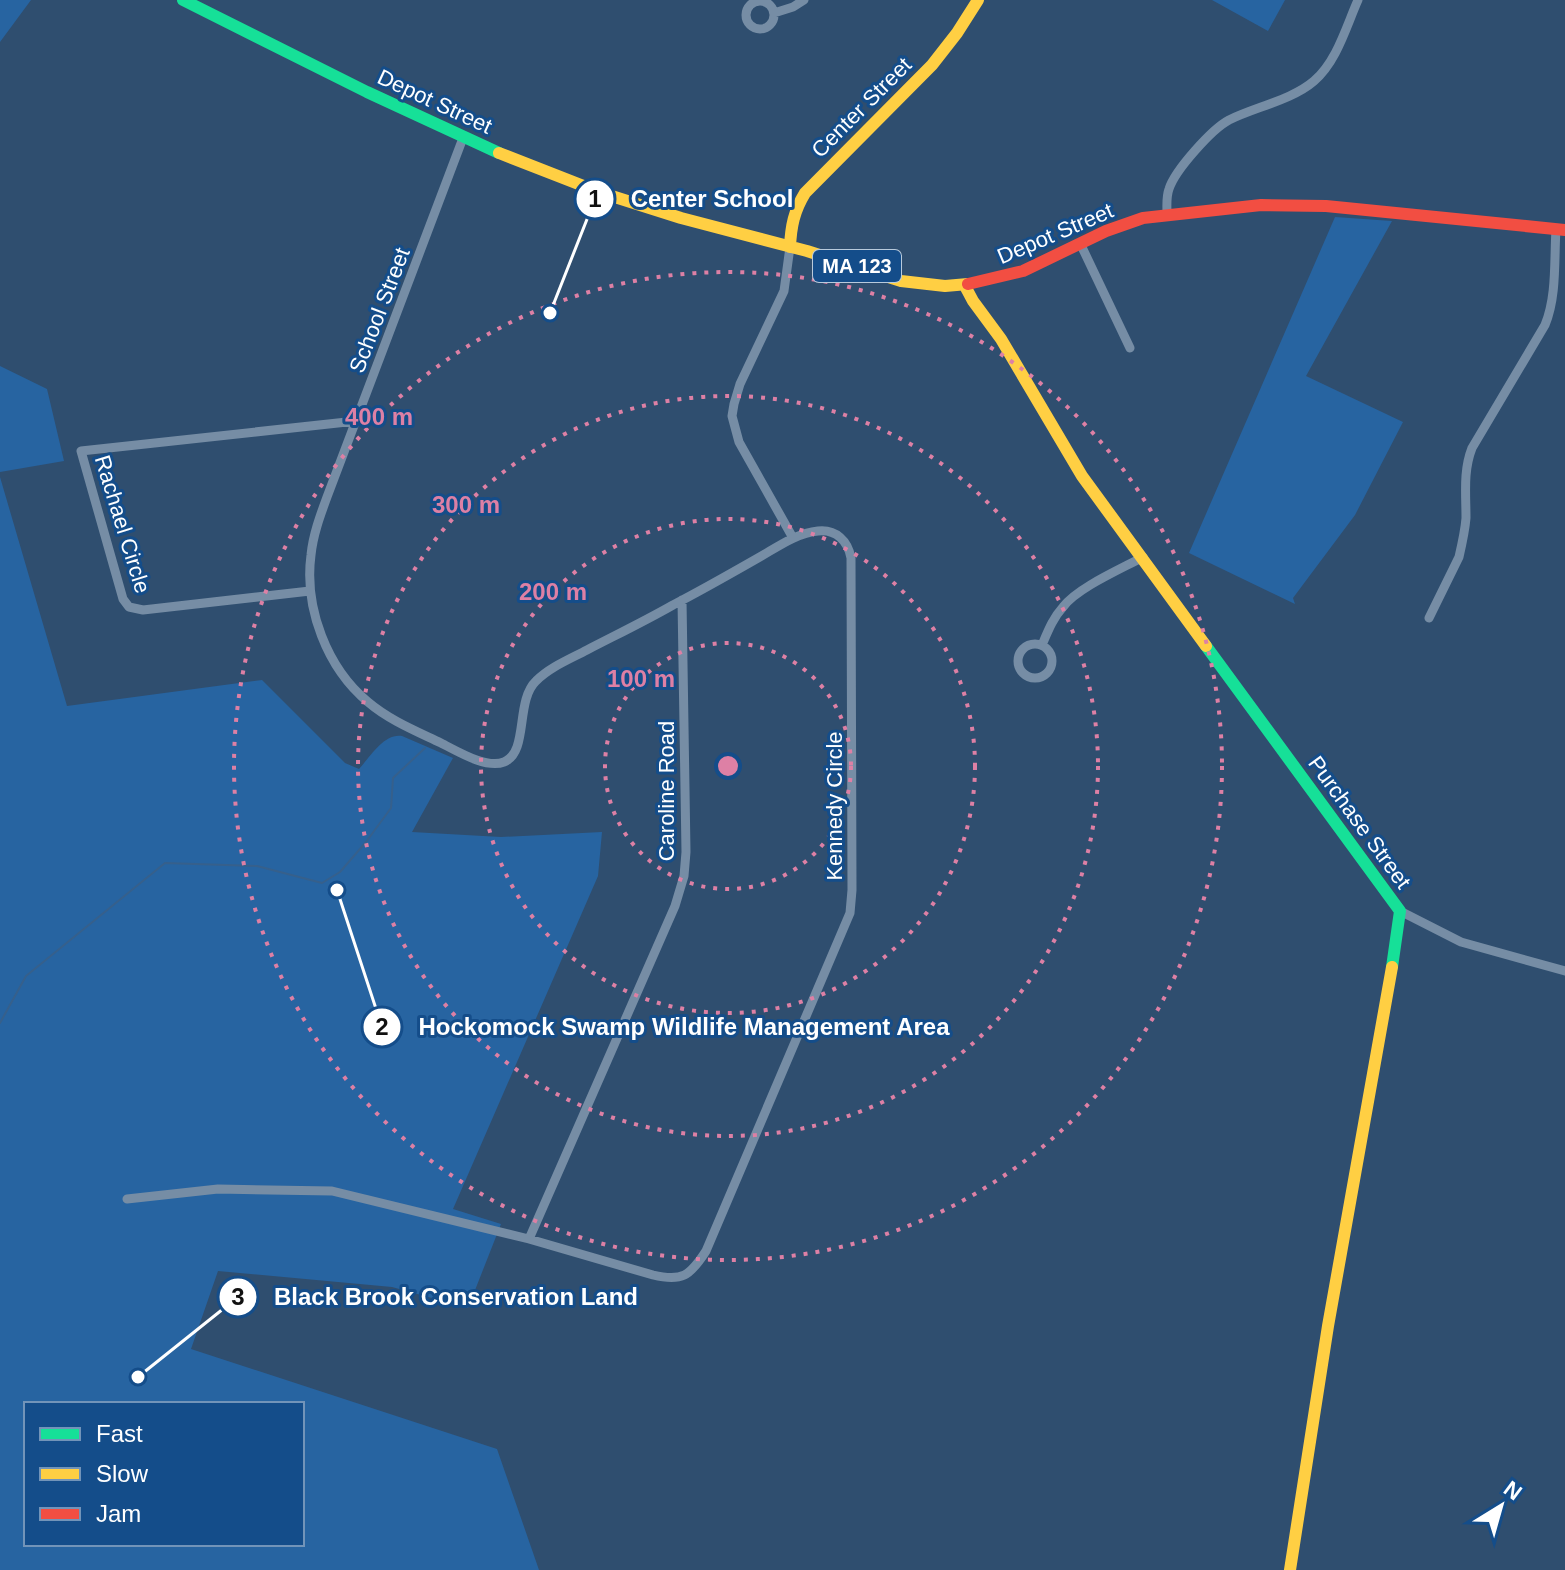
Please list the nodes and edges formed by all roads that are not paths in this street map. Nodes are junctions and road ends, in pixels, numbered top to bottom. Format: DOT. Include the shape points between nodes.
graph roads {
  1 [pos="183,0"];
  2 [pos="804,0"];
  3 [pos="978,0"];
  4 [pos="1358,0"];
  5 [pos="774,13"];
  6 [pos="463,138"];
  7 [pos="1167,214"];
  8 [pos="1560,230"];
  9 [pos="1080,243"];
  10 [pos="790,247"];
  11 [pos="965,286"];
  12 [pos="1130,348"];
  13 [pos="356,421"];
  14 [pos="793,538"];
  15 [pos="1143,557"];
  16 [pos="310,591"];
  17 [pos="682,600"];
  18 [pos="1429,618"];
  19 [pos="1042,645"];
  20 [pos="508,759"];
  21 [pos="1400,911"];
  22 [pos="1565,971"];
  23 [pos="127,1199"];
  24 [pos="529,1239"];
  25 [pos="1290,1570"];
  1 -- 6 [label="main road, Depot Street / MA 123"];
  2 -- 5 [label="street"];
  3 -- 10 [label="main road, Center Street" via="932,65 805,193 793,213"];
  4 -- 7 [label="street" via="1321,74 1311,84 1220,126 1177,171"];
  6 -- 10 [label="main road, Depot Street / MA 123" via="611,196"];
  6 -- 13 [label="street, School Street"];
  7 -- 8 [label="main road, Depot Street / MA 123" via="1302,205"];
  7 -- 9 [label="main road, Depot Street / MA 123" via="1120,225"];
  8 -- 18 [label="street" via="1549,315 1472,448 1462,546"];
  9 -- 11 [label="main road, Depot Street / MA 123" via="1023,271"];
  9 -- 12 [label="street"];
  10 -- 11 [label="main road, Depot Street / MA 123" via="901,281"];
  10 -- 14 [label="street" via="784,291 740,384 732,416 739,442"];
  11 -- 15 [label="main road, Purchase Street" via="1082,476"];
  13 -- 16 [label="street, School Street" via="314,536"];
  13 -- 16 [label="street, Rachael Circle" via="81,451 129,607 143,610"];
  14 -- 17 [label="street, Kennedy Circle"];
  14 -- 24 [label="street, Kennedy Circle" via="831,532 846,543 851,558 852,890 847,922 706,1251 691,1271 669,1279"];
  15 -- 19 [label="street" via="1071,598"];
  15 -- 21 [label="main road, Purchase Street"];
  16 -- 20 [label="street, School Street" via="331,655 367,701 407,727 477,760"];
  17 -- 20 [label="street, Kennedy Circle" via="538,679 527,692 521,735"];
  17 -- 24 [label="street, Caroline Road" via="682,884"];
  21 -- 22 [label="street" via="1461,942"];
  21 -- 25 [label="main road, Purchase Street"];
  23 -- 24 [label="street, Kennedy Circle" via="218,1189 332,1191"];
}
